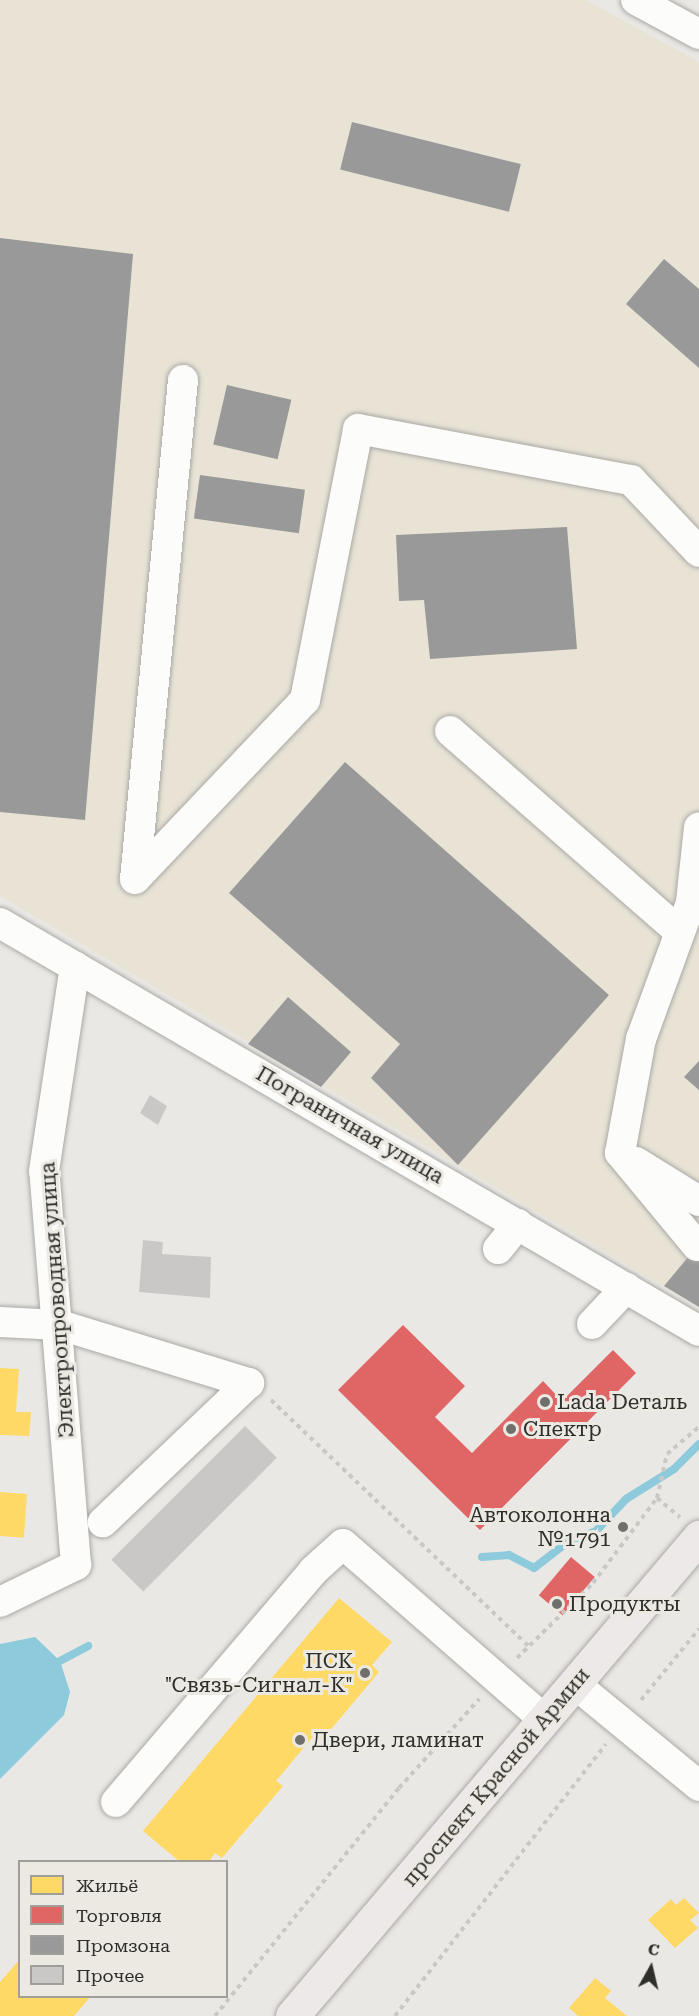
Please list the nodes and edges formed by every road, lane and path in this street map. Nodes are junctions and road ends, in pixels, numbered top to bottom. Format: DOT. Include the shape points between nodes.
graph roads {
  1 [pos="636,0"];
  2 [pos="699,34"];
  3 [pos="183,380"];
  4 [pos="699,552"];
  5 [pos="450,731"];
  6 [pos="699,827"];
  7 [pos="0,923"];
  8 [pos="680,932"];
  9 [pos="75,966"];
  10 [pos="620,1153"];
  11 [pos="699,1201"];
  12 [pos="518,1224"];
  13 [pos="698,1246"];
  14 [pos="498,1249"];
  15 [pos="626,1288"];
  16 [pos="0,1322"];
  17 [pos="592,1324"];
  18 [pos="60,1325"];
  19 [pos="699,1331"];
  20 [pos="249,1383"];
  21 [pos="699,1427"];
  22 [pos="103,1522"];
  23 [pos="699,1537"];
  24 [pos="0,1602"];
  25 [pos="699,1629"];
  26 [pos="528,1646"];
  27 [pos="498,1679"];
  28 [pos="575,1684"];
  29 [pos="545,1720"];
  30 [pos="623,1722"];
  31 [pos="699,1786"];
  32 [pos="116,1802"];
  33 [pos="214,2016"];
  34 [pos="292,2016"];
  35 [pos="395,2016"];
  1 -- 2 [label="street"];
  3 -- 4 [label="street" via="135,879 305,700 358,429 631,480"];
  5 -- 8 [label="street"];
  6 -- 8 [label="street" via="691,902"];
  7 -- 9 [label="street, Пограничная улица"];
  8 -- 10 [label="street" via="641,1039"];
  9 -- 12 [label="street, Пограничная улица"];
  9 -- 18 [label="street, Электропроводная улица" via="44,1171"];
  10 -- 11 [label="street"];
  10 -- 13 [label="street"];
  12 -- 14 [label="street"];
  12 -- 15 [label="street, Пограничная улица"];
  15 -- 17 [label="street"];
  15 -- 19 [label="street, Пограничная улица"];
  16 -- 18 [label="street"];
  18 -- 20 [label="street"];
  18 -- 24 [label="street, Электропроводная улица" via="76,1565"];
  20 -- 22 [label="street"];
  20 -- 26 [label="path" via="300,1422"];
  21 -- 26 [label="path" via="667,1454 657,1498 593,1583"];
  23 -- 28 [label="main road, проспект Красной Армии"];
  25 -- 30 [label="path"];
  26 -- 27 [label="path"];
  27 -- 29 [label="street"];
  27 -- 32 [label="street" via="343,1544 313,1571"];
  27 -- 33 [label="path" via="399,1788"];
  28 -- 29 [label="main road, проспект Красной Армии"];
  28 -- 30 [label="street"];
  29 -- 34 [label="main road, проспект Красной Армии"];
  30 -- 31 [label="street"];
  30 -- 35 [label="path"];
}
